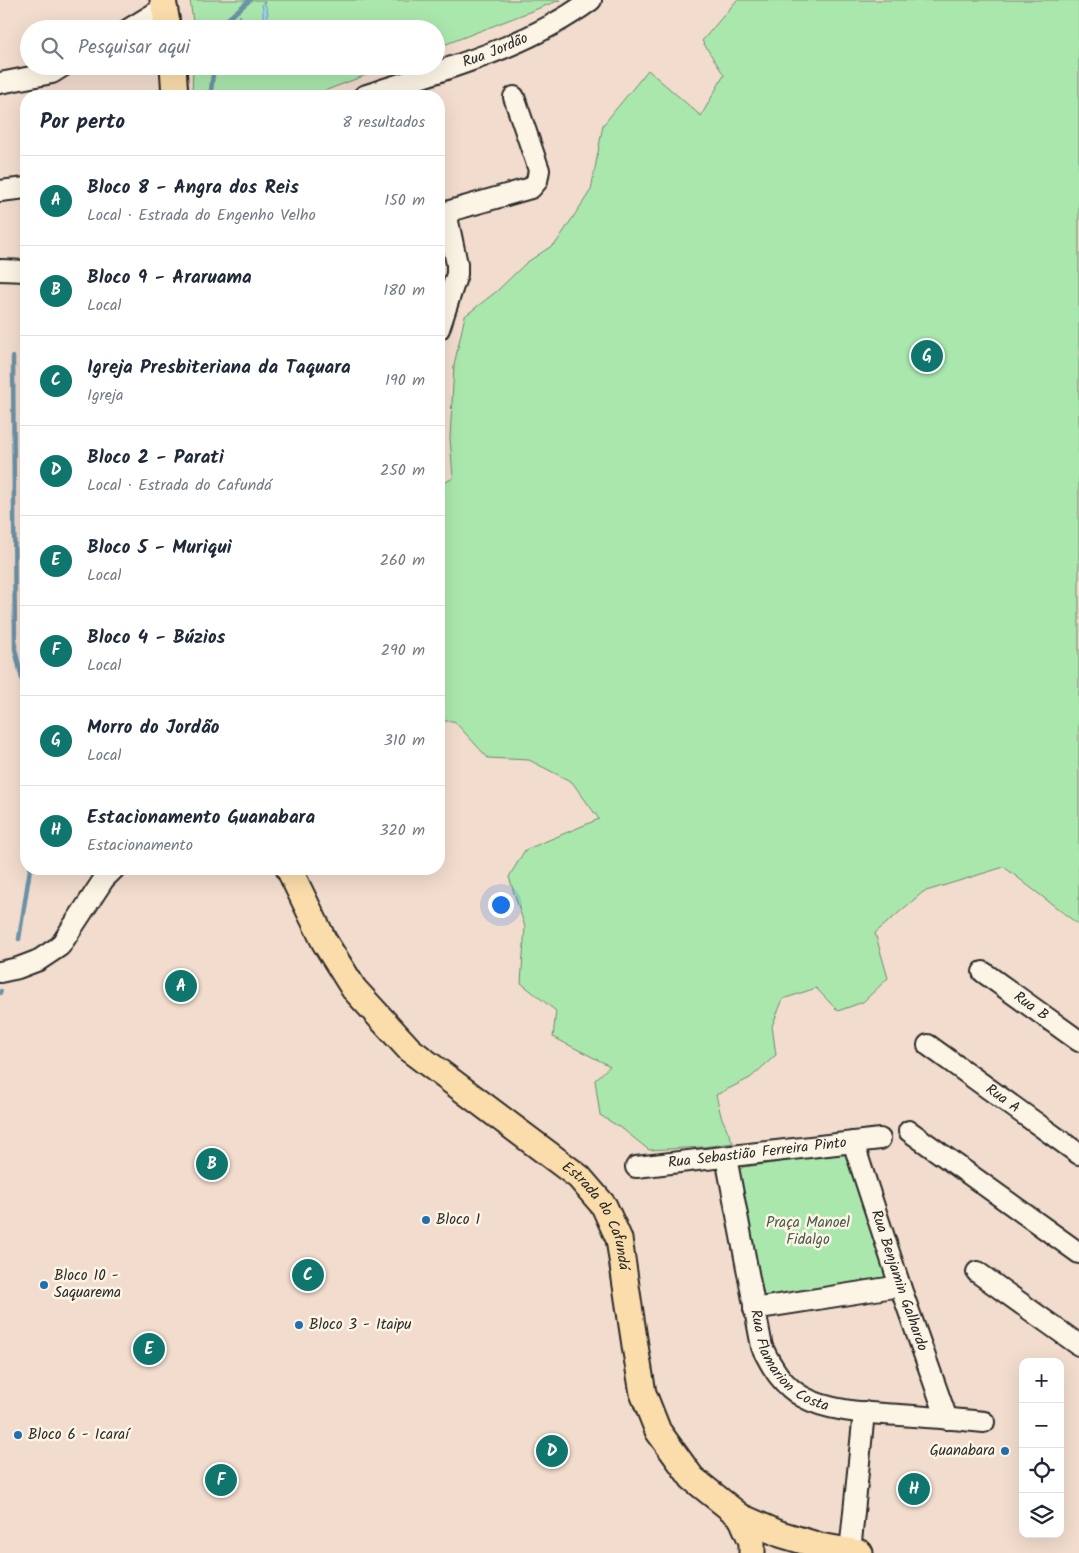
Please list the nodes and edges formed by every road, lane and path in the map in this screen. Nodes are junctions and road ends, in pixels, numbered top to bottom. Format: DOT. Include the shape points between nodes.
graph roads {
  1 [pos="591,0"];
  2 [pos="165,12"];
  3 [pos="148,20"];
  4 [pos="445,69"];
  5 [pos="39,75"];
  6 [pos="174,75"];
  7 [pos="427,75"];
  8 [pos="0,84"];
  9 [pos="175,90"];
  10 [pos="382,90"];
  11 [pos="514,98"];
  12 [pos="20,189"];
  13 [pos="0,193"];
  14 [pos="445,212"];
  15 [pos="445,223"];
  16 [pos="0,270"];
  17 [pos="20,272"];
  18 [pos="445,311"];
  19 [pos="108,875"];
  20 [pos="292,875"];
  21 [pos="0,972"];
  22 [pos="983,972"];
  23 [pos="1079,1041"];
  24 [pos="928,1045"];
  25 [pos="909,1131"];
  26 [pos="880,1139"];
  27 [pos="853,1142"];
  28 [pos="1079,1154"];
  29 [pos="726,1157"];
  30 [pos="636,1167"];
  31 [pos="1079,1253"];
  32 [pos="977,1272"];
  33 [pos="900,1286"];
  34 [pos="754,1309"];
  35 [pos="1079,1345"];
  36 [pos="864,1412"];
  37 [pos="948,1419"];
  38 [pos="984,1422"];
  39 [pos="741,1517"];
  40 [pos="855,1552"];
  41 [pos="752,1553"];
  1 -- 4 [label="street, Rua Jordão" via="570,16 527,39"];
  2 -- 3 [label="street"];
  5 -- 8 [label="street"];
  6 -- 9 [label="main road"];
  7 -- 10 [label="street, Rua Jordão"];
  11 -- 14 [label="street" via="539,170 537,181 531,188"];
  12 -- 13 [label="street"];
  15 -- 18 [label="street" via="457,274"];
  16 -- 17 [label="street"];
  19 -- 21 [label="street" via="60,946 38,960"];
  20 -- 39 [label="main road, Estrada do Cafundá" via="324,941 354,989 410,1050 579,1177 604,1206 619,1239 643,1393 658,1431 692,1478"];
  22 -- 23 [label="street, Rua B"];
  24 -- 28 [label="street, Rua A"];
  25 -- 31 [label="street"];
  26 -- 27 [label="street, Rua Sebastião Ferreira Pinto"];
  27 -- 29 [label="street, Rua Sebastião Ferreira Pinto"];
  27 -- 33 [label="street, Rua Benjamin Galhardo"];
  29 -- 30 [label="street, Rua Sebastião Ferreira Pinto"];
  29 -- 34 [label="street, Rua Flamarion Costa"];
  32 -- 35 [label="street"];
  33 -- 34 [label="street"];
  33 -- 37 [label="street, Rua Benjamin Galhardo"];
  34 -- 36 [label="street, Rua Flamarion Costa" via="762,1348 786,1385 824,1406"];
  36 -- 37 [label="street, Rua Flamarion Costa"];
  36 -- 40 [label="street"];
  37 -- 38 [label="street, Rua Flamarion Costa"];
  39 -- 40 [label="main road, Estrada do Cafundá" via="780,1534"];
  39 -- 41 [label="main road" via="752,1542"];
}
